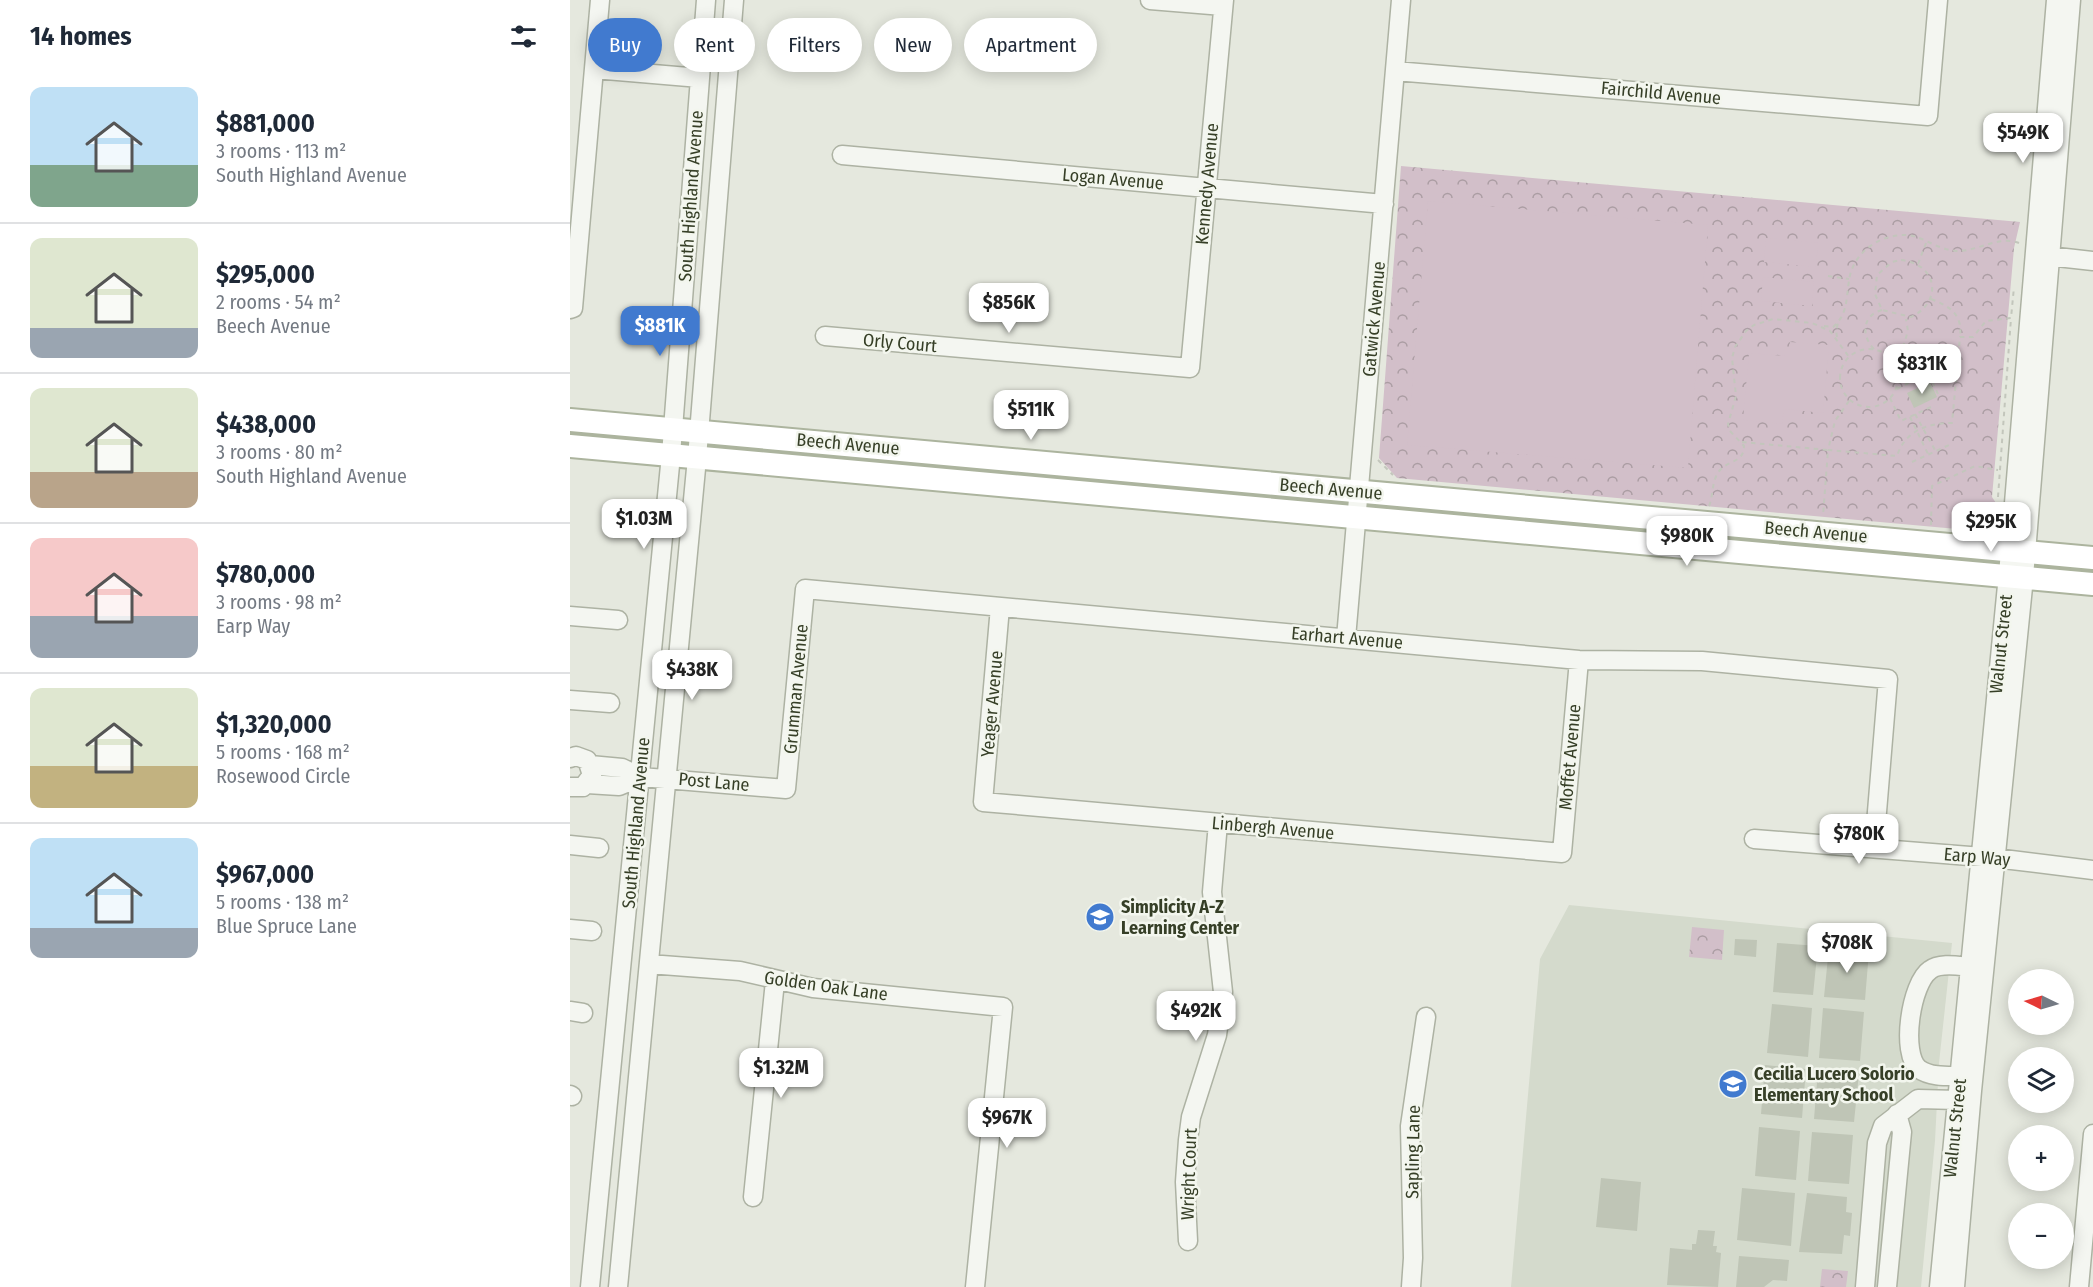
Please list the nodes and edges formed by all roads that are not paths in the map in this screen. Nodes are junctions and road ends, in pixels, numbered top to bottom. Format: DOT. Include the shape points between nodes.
graph roads {
  1 [pos="600,0"];
  2 [pos="706,0"];
  3 [pos="734,0"];
  4 [pos="1150,0"];
  5 [pos="1401,0"];
  6 [pos="1938,0"];
  7 [pos="2056,0"];
  8 [pos="2071,0"];
  9 [pos="1224,3"];
  10 [pos="598,18"];
  11 [pos="1395,71"];
  12 [pos="594,72"];
  13 [pos="629,72"];
  14 [pos="700,78"];
  15 [pos="842,155"];
  16 [pos="1208,188"];
  17 [pos="1384,204"];
  18 [pos="2048,256"];
  19 [pos="2093,261"];
  20 [pos="572,309"];
  21 [pos="825,336"];
  22 [pos="1190,368"];
  23 [pos="570,420"];
  24 [pos="673,429"];
  25 [pos="698,431"];
  26 [pos="570,446"];
  27 [pos="671,455"];
  28 [pos="697,458"];
  29 [pos="1360,491"];
  30 [pos="1358,518"];
  31 [pos="2018,551"];
  32 [pos="2093,558"];
  33 [pos="2016,576"];
  34 [pos="2093,584"];
  35 [pos="805,589"];
  36 [pos="1000,607"];
  37 [pos="570,616"];
  38 [pos="618,620"];
  39 [pos="1346,638"];
  40 [pos="1579,660"];
  41 [pos="570,700"];
  42 [pos="610,703"];
  43 [pos="570,758"];
  44 [pos="590,765"];
  45 [pos="641,777"];
  46 [pos="667,778"];
  47 [pos="579,786"];
  48 [pos="786,789"];
  49 [pos="983,802"];
  50 [pos="1218,823"];
  51 [pos="1754,839"];
  52 [pos="570,845"];
  53 [pos="599,848"];
  54 [pos="1874,848"];
  55 [pos="1562,853"];
  56 [pos="1988,858"];
  57 [pos="2093,870"];
  58 [pos="570,929"];
  59 [pos="592,931"];
  60 [pos="649,964"];
  61 [pos="1971,967"];
  62 [pos="775,981"];
  63 [pos="1426,1017"];
  64 [pos="1962,1089"];
  65 [pos="1897,1114"];
  66 [pos="2093,1134"];
  67 [pos="753,1197"];
  68 [pos="1188,1241"];
  69 [pos="590,1287"];
  70 [pos="618,1287"];
  71 [pos="975,1287"];
  72 [pos="1411,1287"];
  73 [pos="1864,1287"];
  74 [pos="1887,1287"];
  75 [pos="1939,1287"];
  76 [pos="1956,1287"];
  77 [pos="2079,1287"];
  1 -- 10 [label="street"];
  2 -- 14 [label="street, South Highland Avenue"];
  3 -- 25 [label="street, South Highland Avenue"];
  4 -- 9 [label="street"];
  5 -- 11 [label="street, Gatwick Avenue"];
  6 -- 11 [label="street, Fairchild Avenue" via="1928,116"];
  7 -- 31 [label="street, Walnut Street"];
  8 -- 18 [label="street, Walnut Street"];
  9 -- 16 [label="street, Kennedy Avenue"];
  11 -- 17 [label="street, Gatwick Avenue"];
  12 -- 20 [label="street"];
  13 -- 14 [label="street"];
  14 -- 24 [label="street, South Highland Avenue"];
  15 -- 16 [label="street, Logan Avenue"];
  16 -- 17 [label="street, Logan Avenue"];
  16 -- 22 [label="street, Kennedy Avenue"];
  17 -- 29 [label="street, Gatwick Avenue"];
  18 -- 19 [label="street"];
  18 -- 31 [label="street, Walnut Street"];
  21 -- 22 [label="street, Orly Court"];
  23 -- 24 [label="main road, Beech Avenue"];
  24 -- 25 [label="main road, Beech Avenue"];
  24 -- 27 [label="street, South Highland Avenue"];
  25 -- 28 [label="street, South Highland Avenue"];
  25 -- 29 [label="main road, Beech Avenue"];
  26 -- 27 [label="main road, Beech Avenue"];
  27 -- 28 [label="main road, Beech Avenue"];
  27 -- 45 [label="street, South Highland Avenue"];
  28 -- 30 [label="main road, Beech Avenue"];
  28 -- 46 [label="street, South Highland Avenue"];
  29 -- 30 [label="street, Gatwick Avenue"];
  29 -- 31 [label="main road, Beech Avenue"];
  30 -- 33 [label="main road, Beech Avenue"];
  30 -- 39 [label="street, Gatwick Avenue"];
  31 -- 32 [label="main road, Beech Avenue"];
  31 -- 33 [label="street, Walnut Street"];
  33 -- 34 [label="main road, Beech Avenue"];
  33 -- 56 [label="street, Walnut Street"];
  35 -- 36 [label="street, Earhart Avenue"];
  35 -- 48 [label="street, Grumman Avenue"];
  36 -- 39 [label="street, Earhart Avenue"];
  36 -- 49 [label="street, Yeager Avenue"];
  37 -- 38 [label="street"];
  39 -- 40 [label="street, Earhart Avenue"];
  40 -- 54 [label="street, Earhart Avenue" via="1702,661 1888,679"];
  40 -- 55 [label="street, Moffet Avenue"];
  41 -- 42 [label="street"];
  43 -- 44 [label="street" via="582,758"];
  44 -- 45 [label="street" via="622,768"];
  44 -- 47 [label="street" via="592,775"];
  45 -- 46 [label="street, Post Lane"];
  45 -- 47 [label="street" via="619,786"];
  45 -- 69 [label="street, South Highland Avenue"];
  46 -- 48 [label="street, Post Lane"];
  46 -- 60 [label="street, South Highland Avenue"];
  49 -- 50 [label="street, Linbergh Avenue"];
  50 -- 55 [label="street, Linbergh Avenue"];
  50 -- 68 [label="street, Wright Court" via="1212,892 1223,992 1217,1035 1191,1117 1185,1182"];
  51 -- 54 [label="street, Earp Way"];
  52 -- 53 [label="street"];
  54 -- 56 [label="street, Earp Way"];
  56 -- 57 [label="street, Earp Way"];
  56 -- 61 [label="street, Walnut Street"];
  56 -- 64 [label="street, Walnut Street"];
  58 -- 59 [label="street"];
  60 -- 62 [label="street, Golden Oak Lane" via="740,971"];
  60 -- 70 [label="street, South Highland Avenue"];
  61 -- 64 [label="street, Walnut Street"];
  61 -- 64 [label="street" via="1945,965 1932,968 1920,978 1914,992 1909,1051 1918,1068"];
  62 -- 67 [label="street"];
  62 -- 71 [label="street, Golden Oak Lane" via="1003,1007"];
  63 -- 72 [label="street, Sapling Lane" via="1410,1126"];
  64 -- 65 [label="street" via="1918,1099"];
  64 -- 75 [label="street, Walnut Street"];
  64 -- 76 [label="street, Walnut Street"];
  65 -- 73 [label="street" via="1883,1126 1877,1143"];
  65 -- 74 [label="street" via="1902,1132"];
  66 -- 77 [label="street"];
}
